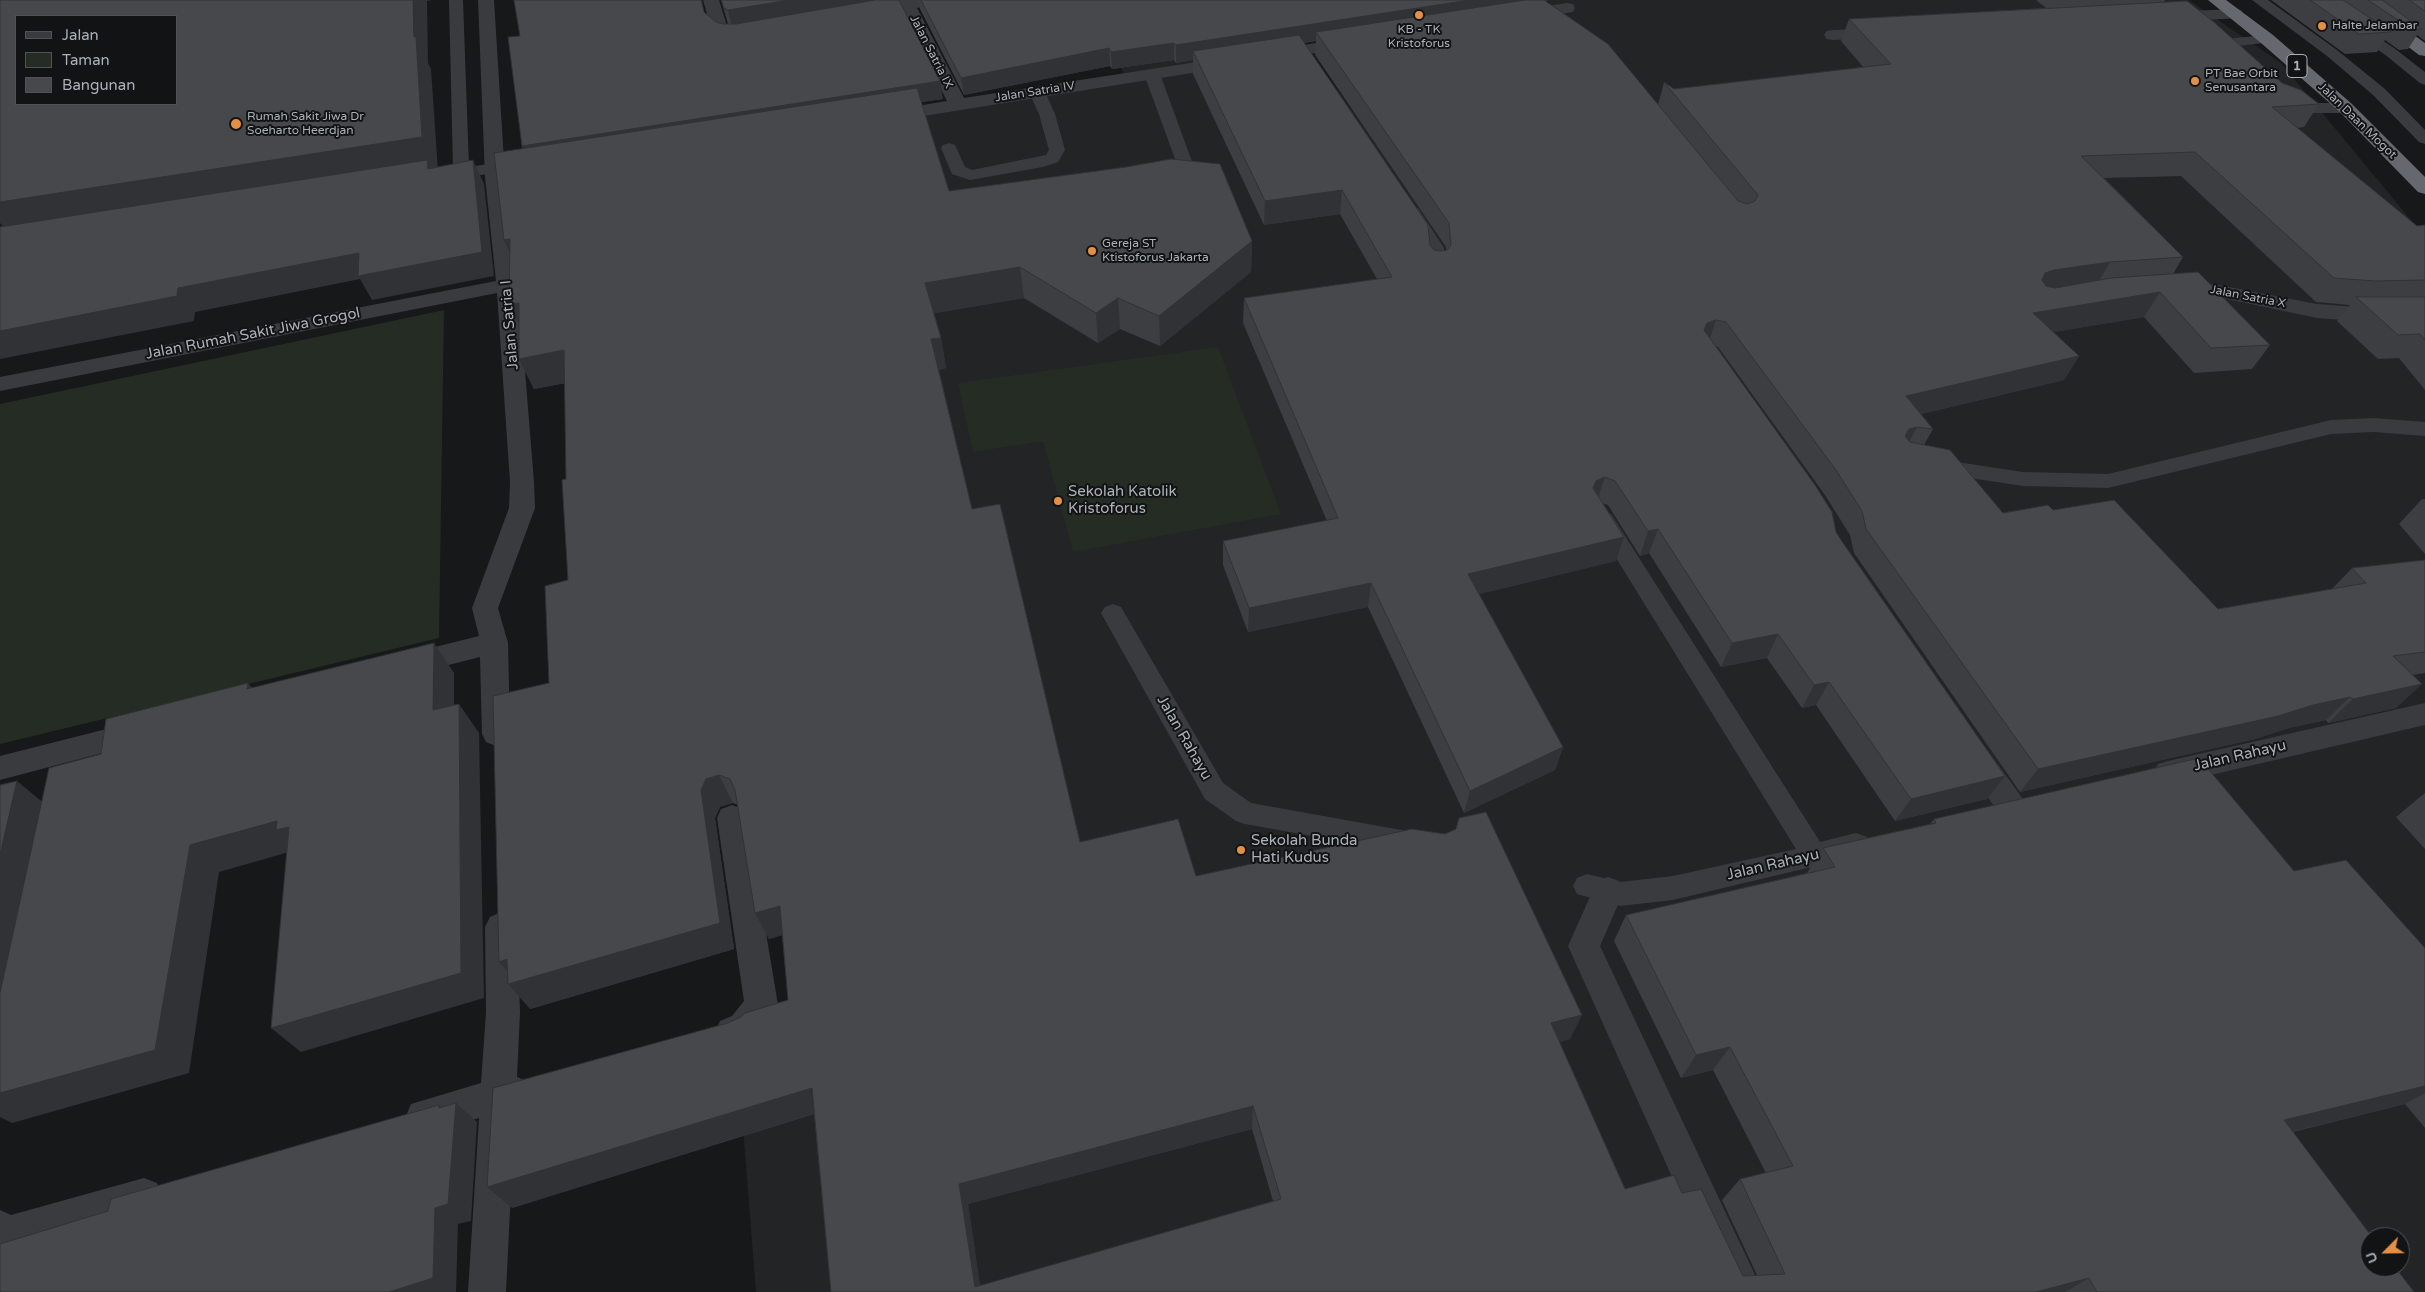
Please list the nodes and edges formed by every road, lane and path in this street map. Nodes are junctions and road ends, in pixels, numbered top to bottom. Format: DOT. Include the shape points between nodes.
graph roads {
  1 [pos="456,0"];
  2 [pos="486,0"];
  3 [pos="711,0"];
  4 [pos="936,0"];
  5 [pos="2216,0"];
  6 [pos="2259,0"];
  7 [pos="2312,0"];
  8 [pos="2354,0"];
  9 [pos="906,2"];
  10 [pos="1564,4"];
  11 [pos="2167,5"];
  12 [pos="2235,14"];
  13 [pos="848,15"];
  14 [pos="2181,16"];
  15 [pos="1508,17"];
  16 [pos="2152,18"];
  17 [pos="1578,22"];
  18 [pos="759,31"];
  19 [pos="1893,32"];
  20 [pos="1833,35"];
  21 [pos="1370,39"];
  22 [pos="2267,39"];
  23 [pos="1302,50"];
  24 [pos="2425,51"];
  25 [pos="2226,60"];
  26 [pos="1314,66"];
  27 [pos="1152,74"];
  28 [pos="2425,80"];
  29 [pos="1036,92"];
  30 [pos="2275,102"];
  31 [pos="958,105"];
  32 [pos="2346,108"];
  33 [pos="869,119"];
  34 [pos="2425,138"];
  35 [pos="949,148"];
  36 [pos="461,173"];
  37 [pos="501,173"];
  38 [pos="431,178"];
  39 [pos="1190,178"];
  40 [pos="2425,188"];
  41 [pos="1402,198"];
  42 [pos="1437,268"];
  43 [pos="507,285"];
  44 [pos="2162,290"];
  45 [pos="2425,312"];
  46 [pos="0,384"];
  47 [pos="2425,429"];
  48 [pos="1914,462"];
  49 [pos="1598,511"];
  50 [pos="1113,613"];
  51 [pos="494,643"];
  52 [pos="379,672"];
  53 [pos="2425,714"];
  54 [pos="160,727"];
  55 [pos="1962,735"];
  56 [pos="497,762"];
  57 [pos="0,768"];
  58 [pos="2137,780"];
  59 [pos="2041,801"];
  60 [pos="2012,808"];
  61 [pos="1984,815"];
  62 [pos="732,818"];
  63 [pos="1881,840"];
  64 [pos="1428,846"];
  65 [pos="1815,856"];
  66 [pos="1598,889"];
  67 [pos="500,902"];
  68 [pos="705,1039"];
  69 [pos="544,1083"];
  70 [pos="497,1096"];
  71 [pos="389,1126"];
  72 [pos="171,1188"];
  73 [pos="0,1229"];
  74 [pos="487,1292"];
  75 [pos="1744,1292"];
  1 -- 36 [label="lane"];
  2 -- 37 [label="street, Jalan Satria I"];
  3 -- 18 [label="street" via="718,28 728,34"];
  4 -- 9 [label="street"];
  5 -- 12 [label="highway, Jalan Daan Mogot / 1"];
  6 -- 34 [label="lane" via="2379,92"];
  7 -- 28 [label="lane" via="2389,51"];
  8 -- 24 [label="highway"];
  9 -- 13 [label="street"];
  9 -- 31 [label="street, Jalan Satria IX"];
  10 -- 15 [label="street"];
  10 -- 17 [label="street"];
  11 -- 14 [label="lane"];
  12 -- 14 [label="street"];
  12 -- 22 [label="highway, Jalan Daan Mogot / 1"];
  14 -- 16 [label="street"];
  19 -- 20 [label="street"];
  21 -- 23 [label="street, Jalan Satria IV"];
  22 -- 25 [label="lane" via="2212,46"];
  22 -- 32 [label="highway, Jalan Daan Mogot / 1"];
  23 -- 26 [label="lane"];
  23 -- 27 [label="street, Jalan Satria IV"];
  27 -- 29 [label="street, Jalan Satria IV"];
  27 -- 39 [label="lane"];
  29 -- 31 [label="street, Jalan Satria IV"];
  29 -- 35 [label="lane" via="1047,114 1057,150 1052,158 970,175 958,170"];
  30 -- 32 [label="lane" via="2292,108"];
  31 -- 33 [label="street, Jalan Satria IV"];
  32 -- 40 [label="highway, Jalan Daan Mogot / 1"];
  36 -- 37 [label="lane"];
  36 -- 38 [label="lane"];
  37 -- 43 [label="street, Jalan Satria I"];
  41 -- 42 [label="lane" via="1435,248"];
  43 -- 46 [label="street, Jalan Rumah Sakit Jiwa Grogol"];
  43 -- 51 [label="street, Jalan Satria I" via="522,508 485,608"];
  44 -- 45 [label="street, Jalan Satria X" via="2213,290 2317,311 2357,314"];
  47 -- 48 [label="lane" via="2374,425 2331,427 2108,481 2023,479"];
  49 -- 65 [label="lane"];
  50 -- 64 [label="lane, Jalan Rahayu" via="1214,790 1245,813"];
  51 -- 52 [label="street"];
  51 -- 56 [label="street, Jalan Satria I"];
  53 -- 58 [label="street, Jalan Rahayu"];
  54 -- 57 [label="street" via="71,764"];
  55 -- 60 [label="street"];
  59 -- 60 [label="street"];
  60 -- 61 [label="street"];
  62 -- 68 [label="street" via="761,1005 743,1029"];
  63 -- 65 [label="street, Jalan Rahayu"];
  65 -- 66 [label="lane, Jalan Rahayu" via="1672,888 1620,894"];
  66 -- 75 [label="street" via="1584,946"];
  67 -- 70 [label="street" via="503,1012"];
  69 -- 70 [label="street"];
  70 -- 71 [label="street"];
  70 -- 74 [label="street"];
  72 -- 73 [label="street" via="10,1234"];
}
